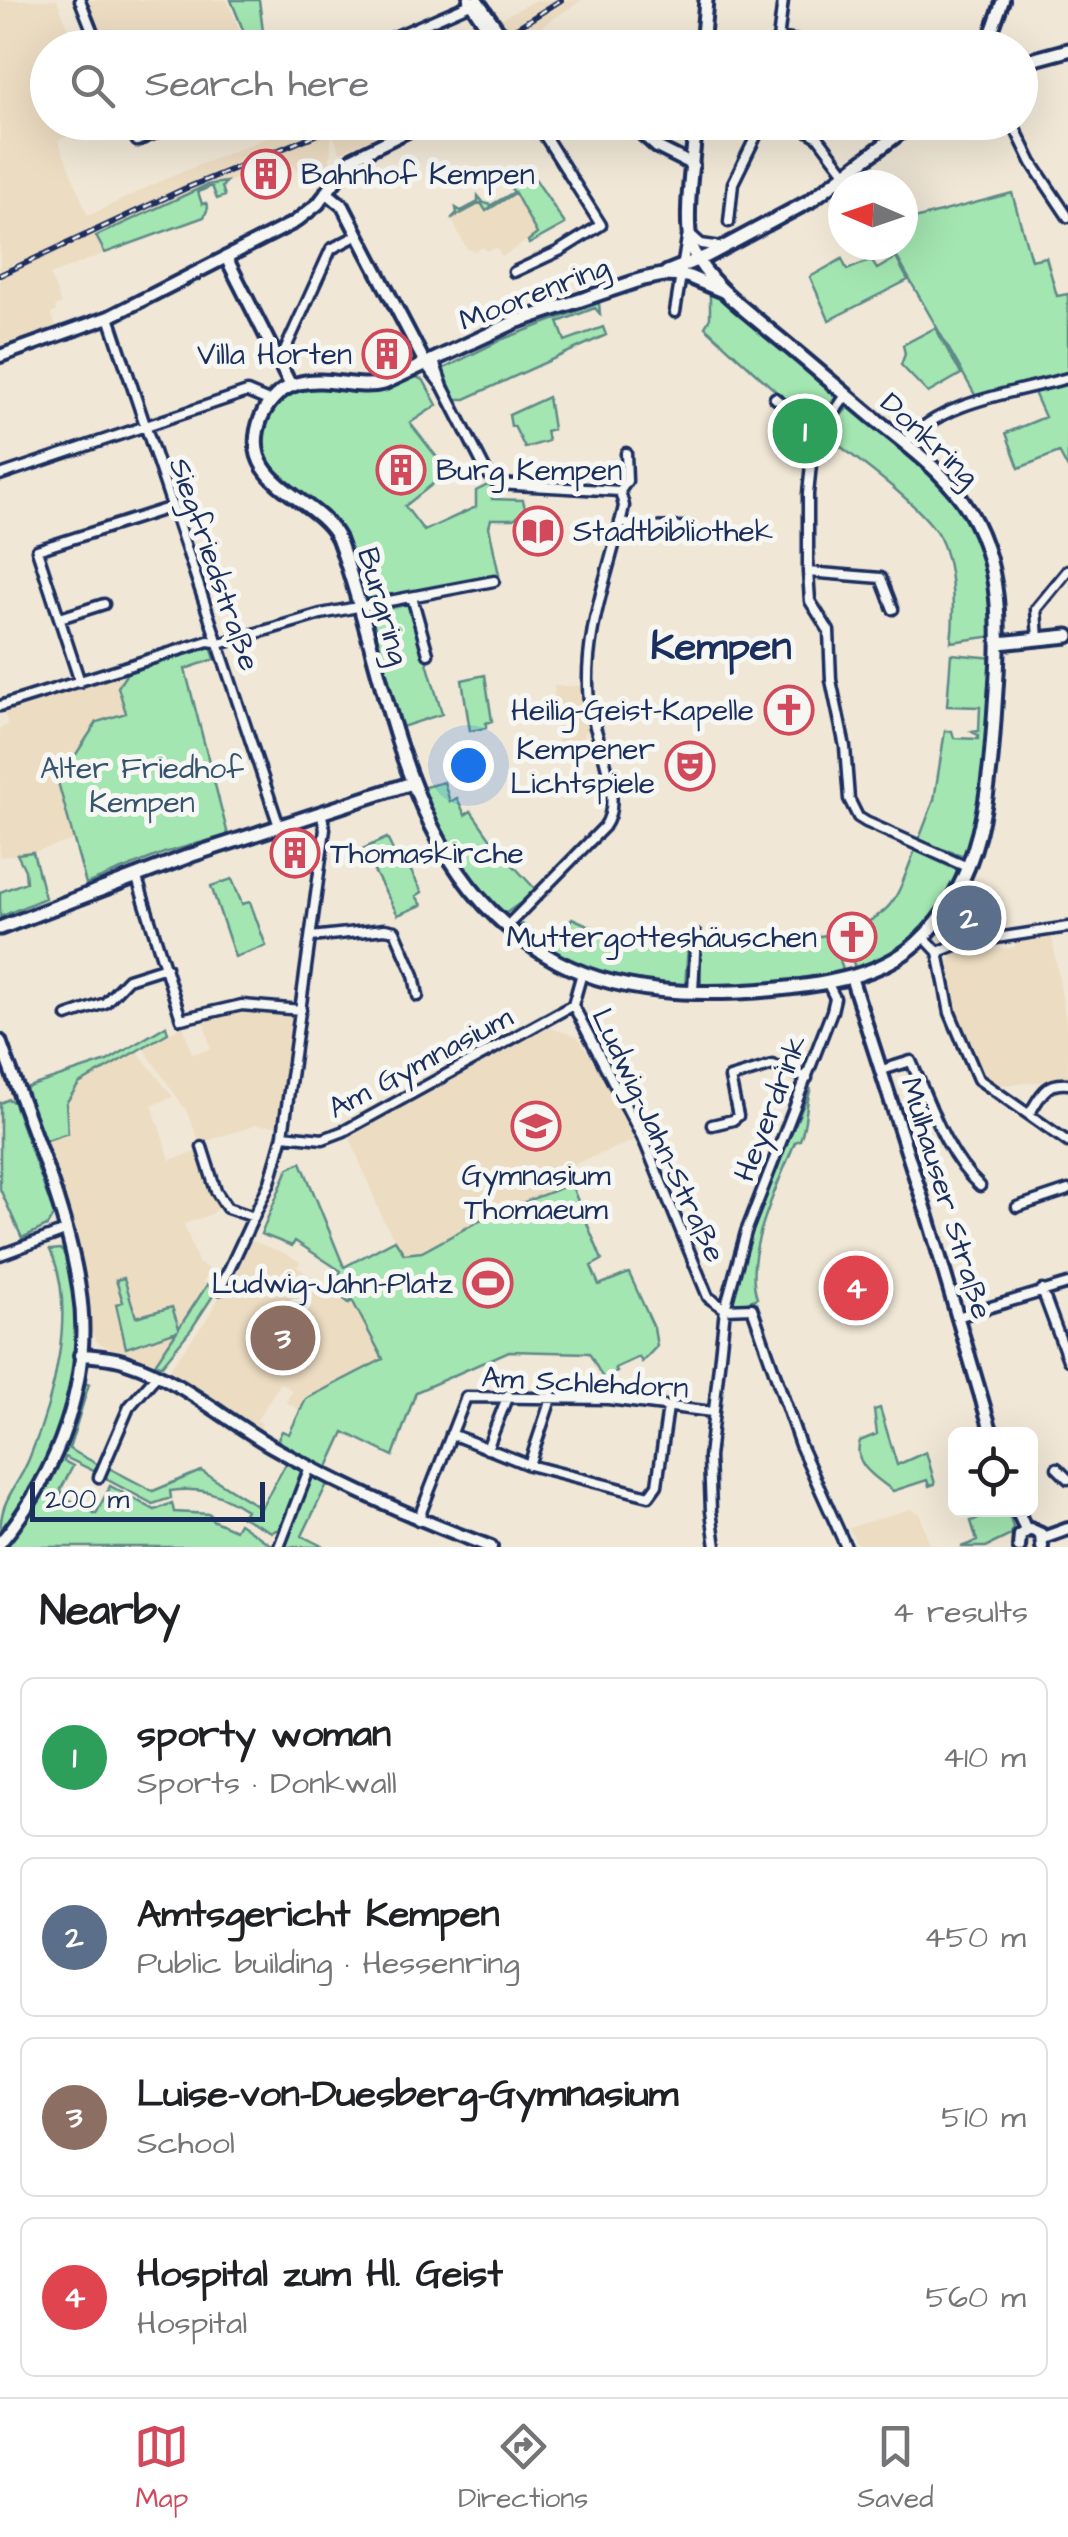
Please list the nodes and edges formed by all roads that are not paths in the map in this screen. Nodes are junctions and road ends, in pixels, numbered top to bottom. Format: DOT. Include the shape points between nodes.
graph roads {
  1 [pos="80,0"];
  2 [pos="706,0"];
  3 [pos="783,0"];
  4 [pos="1003,0"];
  5 [pos="474,1"];
  6 [pos="92,30"];
  7 [pos="409,30"];
  8 [pos="490,30"];
  9 [pos="498,30"];
  10 [pos="704,30"];
  11 [pos="779,30"];
  12 [pos="992,30"];
  13 [pos="1068,50"];
  14 [pos="1038,58"];
  15 [pos="390,140"];
  16 [pos="547,140"];
  17 [pos="650,140"];
  18 [pos="695,140"];
  19 [pos="755,140"];
  20 [pos="820,140"];
  21 [pos="890,140"];
  22 [pos="1021,140"];
  23 [pos="693,165"];
  24 [pos="843,170"];
  25 [pos="851,170"];
  26 [pos="828,188"];
  27 [pos="326,192"];
  28 [pos="1068,217"];
  29 [pos="729,222"];
  30 [pos="690,234"];
  31 [pos="358,235"];
  32 [pos="723,247"];
  33 [pos="226,257"];
  34 [pos="700,259"];
  35 [pos="514,272"];
  36 [pos="680,276"];
  37 [pos="725,292"];
  38 [pos="675,312"];
  39 [pos="109,317"];
  40 [pos="0,356"];
  41 [pos="279,363"];
  42 [pos="430,363"];
  43 [pos="1068,378"];
  44 [pos="290,386"];
  45 [pos="846,394"];
  46 [pos="775,398"];
  47 [pos="270,402"];
  48 [pos="145,427"];
  49 [pos="818,433"];
  50 [pos="906,444"];
  51 [pos="626,454"];
  52 [pos="0,475"];
  53 [pos="620,492"];
  54 [pos="172,508"];
  55 [pos="620,522"];
  56 [pos="688,526"];
  57 [pos="1068,570"];
  58 [pos="808,572"];
  59 [pos="494,582"];
  60 [pos="412,597"];
  61 [pos="104,604"];
  62 [pos="357,606"];
  63 [pos="893,609"];
  64 [pos="60,618"];
  65 [pos="1068,636"];
  66 [pos="1038,639"];
  67 [pos="218,643"];
  68 [pos="999,643"];
  69 [pos="428,654"];
  70 [pos="80,682"];
  71 [pos="0,706"];
  72 [pos="412,783"];
  73 [pos="322,812"];
  74 [pos="279,826"];
  75 [pos="967,867"];
  76 [pos="136,875"];
  77 [pos="507,926"];
  78 [pos="1068,927"];
  79 [pos="0,928"];
  80 [pos="696,935"];
  81 [pos="924,936"];
  82 [pos="311,937"];
  83 [pos="938,952"];
  84 [pos="166,966"];
  85 [pos="582,973"];
  86 [pos="851,977"];
  87 [pos="827,982"];
  88 [pos="693,992"];
  89 [pos="418,996"];
  90 [pos="574,1005"];
  91 [pos="301,1010"];
  92 [pos="67,1016"];
  93 [pos="0,1041"];
  94 [pos="882,1070"];
  95 [pos="807,1078"];
  96 [pos="1068,1084"];
  97 [pos="1030,1113"];
  98 [pos="712,1125"];
  99 [pos="283,1135"];
  100 [pos="1068,1142"];
  101 [pos="202,1147"];
  102 [pos="980,1186"];
  103 [pos="1068,1190"];
  104 [pos="1017,1207"];
  105 [pos="254,1217"];
  106 [pos="65,1231"];
  107 [pos="0,1255"];
  108 [pos="1068,1284"];
  109 [pos="220,1289"];
  110 [pos="1042,1290"];
  111 [pos="724,1308"];
  112 [pos="957,1317"];
  113 [pos="80,1355"];
  114 [pos="1068,1360"];
  115 [pos="157,1375"];
  116 [pos="508,1396"];
  117 [pos="552,1396"];
  118 [pos="668,1407"];
  119 [pos="712,1412"];
  120 [pos="990,1427"];
  121 [pos="452,1434"];
  122 [pos="486,1449"];
  123 [pos="529,1465"];
  124 [pos="310,1467"];
  125 [pos="1057,1468"];
  126 [pos="100,1478"];
  127 [pos="1068,1478"];
  128 [pos="1020,1517"];
  129 [pos="418,1520"];
  130 [pos="1068,1529"];
  131 [pos="1026,1530"];
  132 [pos="1042,1542"];
  133 [pos="0,1543"];
  134 [pos="281,1543"];
  135 [pos="491,1547"];
  136 [pos="716,1547"];
  137 [pos="846,1547"];
  138 [pos="1018,1547"];
  1 -- 6 [label="street"];
  2 -- 10 [label="main road"];
  3 -- 11 [label="street"];
  4 -- 12 [label="street"];
  5 -- 7 [label="street"];
  5 -- 8 [label="street"];
  5 -- 9 [label="street"];
  13 -- 14 [label="main road"];
  15 -- 27 [label="street" via="353,158"];
  16 -- 35 [label="street" via="601,225"];
  17 -- 23 [label="street"];
  18 -- 23 [label="main road"];
  19 -- 29 [label="street" via="733,182"];
  20 -- 24 [label="street"];
  21 -- 25 [label="main road"];
  22 -- 28 [label="street"];
  23 -- 30 [label="main road"];
  26 -- 32 [label="main road"];
  27 -- 31 [label="street" via="343,206"];
  27 -- 33 [label="street" via="295,222"];
  30 -- 32 [label="street" via="700,244"];
  30 -- 34 [label="main road, Donkring"];
  30 -- 36 [label="street"];
  31 -- 41 [label="street" via="331,249"];
  31 -- 42 [label="street"];
  32 -- 34 [label="main road"];
  33 -- 39 [label="street"];
  33 -- 41 [label="street"];
  34 -- 36 [label="main road"];
  34 -- 37 [label="main road, Donkring"];
  36 -- 37 [label="main road, Donkring"];
  36 -- 38 [label="street"];
  36 -- 42 [label="main road, Moorenring" via="599,292 514,322"];
  37 -- 45 [label="main road, Donkring"];
  39 -- 40 [label="street"];
  39 -- 48 [label="street, Siegfriedstraße"];
  41 -- 44 [label="street"];
  42 -- 44 [label="main road" via="377,384"];
  42 -- 53 [label="street" via="491,480"];
  43 -- 50 [label="street" via="950,412 920,427"];
  44 -- 47 [label="main road"];
  45 -- 49 [label="street"];
  45 -- 50 [label="main road, Donkring"];
  46 -- 49 [label="street"];
  47 -- 48 [label="street" via="248,392"];
  47 -- 62 [label="main road, Burgring" via="258,431 261,461 275,483 332,528"];
  48 -- 52 [label="street"];
  48 -- 54 [label="street, Siegfriedstraße"];
  49 -- 58 [label="street" via="808,494"];
  50 -- 68 [label="main road, Donkring" via="955,490 978,526 994,578"];
  51 -- 53 [label="street" via="627,481"];
  53 -- 55 [label="street"];
  54 -- 64 [label="street" via="38,550"];
  54 -- 67 [label="street, Siegfriedstraße"];
  55 -- 56 [label="street"];
  55 -- 77 [label="street" via="590,644 589,700 613,811"];
  57 -- 66 [label="street" via="1036,609"];
  58 -- 63 [label="street" via="881,578"];
  58 -- 75 [label="street" via="810,600 828,625 848,798 858,817"];
  59 -- 60 [label="street"];
  60 -- 62 [label="street"];
  60 -- 69 [label="street"];
  61 -- 64 [label="street"];
  62 -- 67 [label="street"];
  62 -- 72 [label="main road, Burgring"];
  64 -- 70 [label="street"];
  65 -- 66 [label="main road"];
  66 -- 68 [label="main road"];
  67 -- 70 [label="street"];
  67 -- 74 [label="street, Siegfriedstraße"];
  68 -- 75 [label="main road, Donkring" via="985,807"];
  70 -- 71 [label="street"];
  72 -- 73 [label="main road"];
  72 -- 77 [label="main road, Burgring" via="454,864"];
  73 -- 74 [label="main road"];
  73 -- 82 [label="street"];
  74 -- 76 [label="main road"];
  75 -- 81 [label="main road, Donkring"];
  76 -- 79 [label="main road"];
  76 -- 84 [label="street"];
  77 -- 85 [label="main road, Burgring"];
  78 -- 83 [label="street"];
  80 -- 88 [label="street"];
  81 -- 83 [label="street"];
  81 -- 86 [label="main road, Burgring" via="899,956"];
  82 -- 89 [label="street" via="395,931"];
  82 -- 91 [label="street"];
  83 -- 97 [label="street" via="950,1012 975,1074"];
  84 -- 91 [label="street" via="181,1019 242,1005"];
  84 -- 92 [label="street" via="128,979 105,1003"];
  85 -- 88 [label="main road, Burgring"];
  85 -- 90 [label="street, Ludwig-Jahn-Straße"];
  86 -- 87 [label="main road, Burgring"];
  86 -- 94 [label="street, Mülhauser Straße"];
  87 -- 88 [label="main road, Burgring"];
  87 -- 95 [label="street, Heyerdrink" via="835,998"];
  90 -- 99 [label="street, Am Gymnasium" via="344,1131 323,1139"];
  90 -- 111 [label="street, Ludwig-Jahn-Straße" via="645,1143 708,1297"];
  91 -- 99 [label="street"];
  93 -- 106 [label="street"];
  94 -- 102 [label="street" via="911,1060 938,1121"];
  94 -- 112 [label="street, Mülhauser Straße"];
  95 -- 98 [label="street" via="773,1065 730,1078 738,1116"];
  95 -- 111 [label="street, Heyerdrink" via="746,1232"];
  96 -- 97 [label="street" via="1046,1088"];
  97 -- 100 [label="street"];
  99 -- 105 [label="street"];
  101 -- 105 [label="street" via="226,1208"];
  103 -- 104 [label="street"];
  105 -- 109 [label="street"];
  106 -- 107 [label="street"];
  106 -- 113 [label="street" via="80,1291"];
  108 -- 110 [label="street"];
  110 -- 112 [label="street"];
  110 -- 114 [label="street"];
  111 -- 119 [label="street, Heyerdrink"];
  111 -- 137 [label="street" via="752,1308 800,1445"];
  112 -- 120 [label="street, Mülhauser Straße"];
  113 -- 115 [label="street" via="124,1361"];
  113 -- 133 [label="street" via="58,1449"];
  115 -- 124 [label="street"];
  115 -- 126 [label="street" via="129,1406"];
  116 -- 117 [label="street, Am Schlehdorn"];
  116 -- 121 [label="street, Am Schlehdorn" via="466,1397"];
  116 -- 122 [label="street"];
  117 -- 118 [label="street, Am Schlehdorn"];
  117 -- 123 [label="street"];
  118 -- 119 [label="street, Am Schlehdorn"];
  118 -- 123 [label="street" via="657,1485 649,1496"];
  119 -- 136 [label="street, Heyerdrink"];
  121 -- 122 [label="street"];
  121 -- 129 [label="street, Am Schlehdorn"];
  122 -- 123 [label="street"];
  124 -- 129 [label="street"];
  124 -- 134 [label="street"];
  125 -- 127 [label="street"];
  128 -- 131 [label="street"];
  129 -- 135 [label="street"];
  130 -- 132 [label="street"];
  131 -- 132 [label="street"];
  131 -- 138 [label="street"];
}
